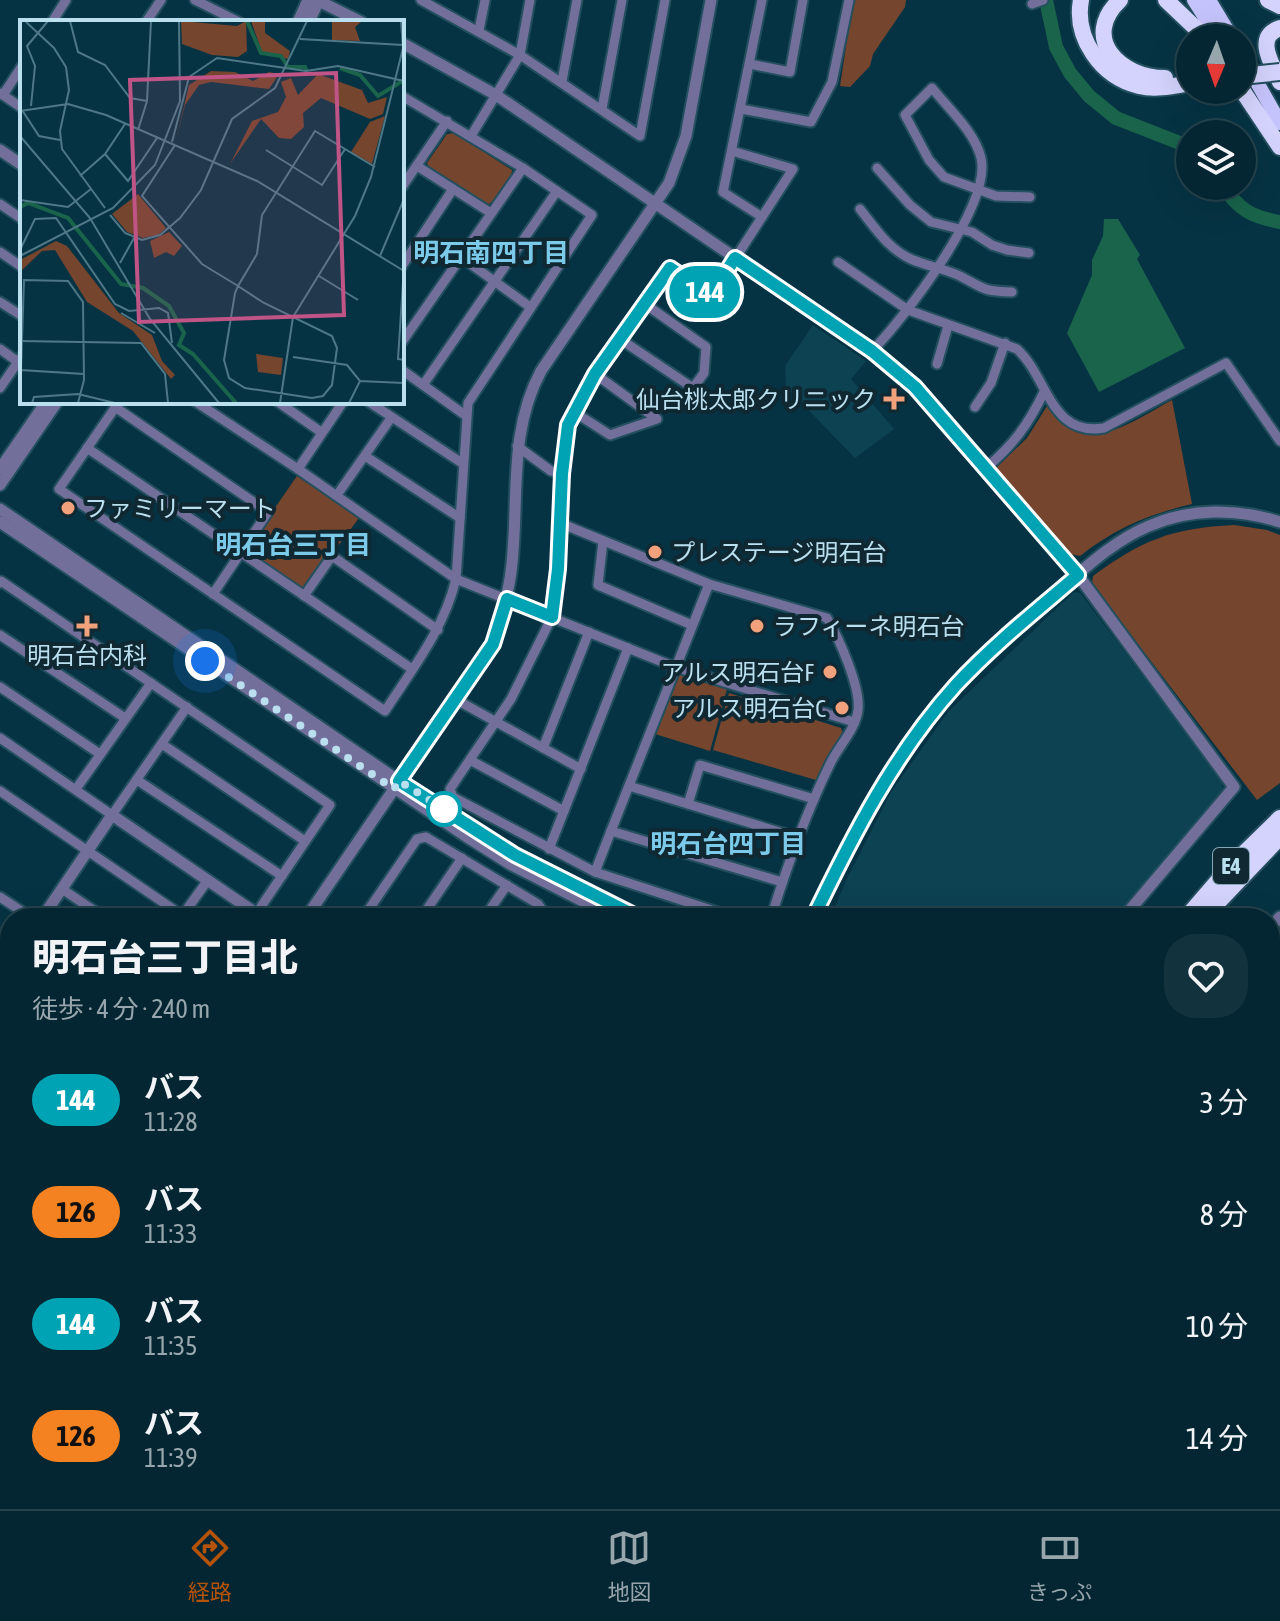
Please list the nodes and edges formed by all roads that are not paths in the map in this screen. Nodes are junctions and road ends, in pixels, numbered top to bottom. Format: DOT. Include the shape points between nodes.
graph roads {
  1 [pos="66,0"];
  2 [pos="161,0"];
  3 [pos="195,0"];
  4 [pos="308,0"];
  5 [pos="318,0"];
  6 [pos="421,0"];
  7 [pos="485,0"];
  8 [pos="530,0"];
  9 [pos="577,0"];
  10 [pos="622,0"];
  11 [pos="665,0"];
  12 [pos="711,0"];
  13 [pos="762,0"];
  14 [pos="803,0"];
  15 [pos="849,0"];
  16 [pos="1081,0"];
  17 [pos="1120,0"];
  18 [pos="1166,0"];
  19 [pos="1194,0"];
  20 [pos="1209,0"];
  21 [pos="1268,0"];
  22 [pos="441,5"];
  23 [pos="1280,6"];
  24 [pos="53,20"];
  25 [pos="147,20"];
  26 [pos="235,20"];
  27 [pos="299,20"];
  28 [pos="310,20"];
  29 [pos="357,20"];
  30 [pos="1191,24"];
  31 [pos="1209,24"];
  32 [pos="1224,24"];
  33 [pos="1280,28"];
  34 [pos="479,30"];
  35 [pos="404,44"];
  36 [pos="520,55"];
  37 [pos="1280,63"];
  38 [pos="750,64"];
  39 [pos="1256,66"];
  40 [pos="20,69"];
  41 [pos="1280,72"];
  42 [pos="1176,76"];
  43 [pos="1256,76"];
  44 [pos="562,81"];
  45 [pos="1256,81"];
  46 [pos="1280,82"];
  47 [pos="1176,84"];
  48 [pos="1,94"];
  49 [pos="496,95"];
  50 [pos="406,98"];
  51 [pos="1256,103"];
  52 [pos="1251,104"];
  53 [pos="20,107"];
  54 [pos="602,109"];
  55 [pos="741,109"];
  56 [pos="447,121"];
  57 [pos="1280,123"];
  58 [pos="471,136"];
  59 [pos="1280,147"];
  60 [pos="0,150"];
  61 [pos="732,151"];
  62 [pos="20,164"];
  63 [pos="417,166"];
  64 [pos="523,168"];
  65 [pos="877,168"];
  66 [pos="404,184"];
  67 [pos="453,189"];
  68 [pos="979,190"];
  69 [pos="557,191"];
  70 [pos="1030,197"];
  71 [pos="0,204"];
  72 [pos="656,205"];
  73 [pos="860,209"];
  74 [pos="491,213"];
  75 [pos="762,217"];
  76 [pos="20,218"];
  77 [pos="959,229"];
  78 [pos="0,252"];
  79 [pos="1029,253"];
  80 [pos="461,257"];
  81 [pos="735,258"];
  82 [pos="838,262"];
  83 [pos="404,263"];
  84 [pos="20,266"];
  85 [pos="937,268"];
  86 [pos="495,281"];
  87 [pos="1012,292"];
  88 [pos="0,302"];
  89 [pos="645,304"];
  90 [pos="530,307"];
  91 [pos="908,310"];
  92 [pos="20,315"];
  93 [pos="948,326"];
  94 [pos="404,339"];
  95 [pos="620,339"];
  96 [pos="1005,343"];
  97 [pos="0,349"];
  98 [pos="872,351"];
  99 [pos="20,359"];
  100 [pos="937,364"];
  101 [pos="404,371"];
  102 [pos="595,374"];
  103 [pos="423,385"];
  104 [pos="0,388"];
  105 [pos="1044,392"];
  106 [pos="45,404"];
  107 [pos="56,404"];
  108 [pos="199,404"];
  109 [pos="281,404"];
  110 [pos="342,404"];
  111 [pos="372,404"];
  112 [pos="117,405"];
  113 [pos="975,407"];
  114 [pos="574,412"];
  115 [pos="465,415"];
  116 [pos="391,418"];
  117 [pos="321,432"];
  118 [pos="1280,441"];
  119 [pos="517,446"];
  120 [pos="87,448"];
  121 [pos="365,456"];
  122 [pos="462,463"];
  123 [pos="986,468"];
  124 [pos="0,469"];
  125 [pos="298,469"];
  126 [pos="562,474"];
  127 [pos="0,485"];
  128 [pos="337,495"];
  129 [pos="0,509"];
  130 [pos="460,518"];
  131 [pos="0,522"];
  132 [pos="1280,522"];
  133 [pos="560,523"];
  134 [pos="603,541"];
  135 [pos="241,553"];
  136 [pos="1078,575"];
  137 [pos="456,579"];
  138 [pos="0,583"];
  139 [pos="709,584"];
  140 [pos="213,594"];
  141 [pos="304,596"];
  142 [pos="507,599"];
  143 [pos="552,617"];
  144 [pos="692,625"];
  145 [pos="438,630"];
  146 [pos="589,632"];
  147 [pos="0,635"];
  148 [pos="628,648"];
  149 [pos="675,667"];
  150 [pos="412,669"];
  151 [pos="151,683"];
  152 [pos="0,687"];
  153 [pos="455,699"];
  154 [pos="187,707"];
  155 [pos="125,718"];
  156 [pos="854,722"];
  157 [pos="496,723"];
  158 [pos="0,738"];
  159 [pos="162,744"];
  160 [pos="543,748"];
  161 [pos="100,754"];
  162 [pos="470,760"];
  163 [pos="581,769"];
  164 [pos="137,780"];
  165 [pos="396,785"];
  166 [pos="629,786"];
  167 [pos="76,789"];
  168 [pos="0,791"];
  169 [pos="814,799"];
  170 [pos="688,804"];
  171 [pos="564,811"];
  172 [pos="112,815"];
  173 [pos="1280,818"];
  174 [pos="611,831"];
  175 [pos="1280,837"];
  176 [pos="799,838"];
  177 [pos="305,841"];
  178 [pos="549,849"];
  179 [pos="88,851"];
  180 [pos="462,858"];
  181 [pos="595,872"];
  182 [pos="282,876"];
  183 [pos="208,880"];
  184 [pos="782,882"];
  185 [pos="507,885"];
  186 [pos="62,889"];
  187 [pos="0,897"];
  188 [pos="17,908"];
  189 [pos="49,908"];
  190 [pos="90,908"];
  191 [pos="171,908"];
  192 [pos="190,908"];
  193 [pos="248,908"];
  194 [pos="264,908"];
  195 [pos="313,908"];
  196 [pos="370,908"];
  197 [pos="428,908"];
  198 [pos="491,908"];
  199 [pos="541,908"];
  200 [pos="596,908"];
  201 [pos="620,908"];
  202 [pos="705,908"];
  203 [pos="774,908"];
  204 [pos="818,908"];
  205 [pos="1131,908"];
  206 [pos="1195,908"];
  207 [pos="1213,908"];
  1 -- 24 [label="street"];
  2 -- 25 [label="street"];
  3 -- 26 [label="street"];
  4 -- 27 [label="street"];
  5 -- 28 [label="street"];
  5 -- 29 [label="street"];
  6 -- 22 [label="street"];
  7 -- 34 [label="street"];
  8 -- 36 [label="street"];
  9 -- 44 [label="street"];
  10 -- 54 [label="street"];
  11 -- 54 [label="street" via="640,136"];
  12 -- 72 [label="street" via="686,136"];
  13 -- 38 [label="street"];
  14 -- 38 [label="street" via="790,72"];
  15 -- 55 [label="street" via="832,82 811,122"];
  16 -- 47 [label="highway" via="1080,26 1086,42 1113,74 1150,87"];
  17 -- 42 [label="highway" via="1104,29 1119,65 1154,78"];
  18 -- 30 [label="highway"];
  19 -- 31 [label="highway"];
  20 -- 32 [label="highway"];
  21 -- 23 [label="highway"];
  22 -- 34 [label="street"];
  33 -- 46 [label="highway" via="1266,37 1266,46"];
  34 -- 36 [label="street"];
  35 -- 49 [label="street"];
  36 -- 44 [label="street"];
  36 -- 49 [label="street"];
  37 -- 39 [label="highway"];
  38 -- 55 [label="street"];
  40 -- 48 [label="street"];
  41 -- 43 [label="highway, bridge"];
  44 -- 54 [label="street"];
  45 -- 57 [label="highway"];
  48 -- 53 [label="street"];
  49 -- 58 [label="street"];
  49 -- 72 [label="street"];
  50 -- 56 [label="street"];
  51 -- 59 [label="highway"];
  52 -- 59 [label="highway"];
  55 -- 61 [label="street"];
  56 -- 58 [label="street"];
  56 -- 63 [label="street"];
  58 -- 64 [label="street"];
  60 -- 62 [label="street"];
  61 -- 75 [label="street" via="723,192"];
  61 -- 75 [label="street" via="793,169"];
  63 -- 66 [label="street"];
  63 -- 67 [label="street"];
  64 -- 69 [label="street"];
  64 -- 74 [label="street"];
  65 -- 77 [label="street" via="931,222"];
  67 -- 74 [label="street"];
  67 -- 83 [label="street"];
  68 -- 68 [label="street" via="980,155 932,88 905,115 944,177"];
  68 -- 70 [label="street"];
  68 -- 77 [label="street"];
  69 -- 86 [label="street"];
  69 -- 90 [label="street" via="592,215"];
  71 -- 76 [label="street"];
  72 -- 81 [label="street"];
  72 -- 119 [label="street" via="541,371 527,398"];
  73 -- 85 [label="street" via="888,243"];
  74 -- 80 [label="street"];
  75 -- 81 [label="street"];
  77 -- 79 [label="street" via="1007,250"];
  77 -- 85 [label="street"];
  78 -- 84 [label="street"];
  80 -- 86 [label="street"];
  80 -- 94 [label="street"];
  81 -- 89 [label="street" via="711,296 670,268"];
  81 -- 98 [label="street"];
  82 -- 91 [label="street"];
  85 -- 87 [label="street" via="989,292"];
  85 -- 91 [label="street"];
  86 -- 90 [label="street"];
  86 -- 103 [label="street"];
  88 -- 92 [label="street"];
  89 -- 95 [label="street"];
  89 -- 95 [label="street" via="706,347 704,373 693,388"];
  90 -- 115 [label="street" via="483,377"];
  91 -- 93 [label="street"];
  91 -- 98 [label="street"];
  93 -- 96 [label="street"];
  93 -- 100 [label="street"];
  95 -- 102 [label="street"];
  96 -- 105 [label="street" via="1029,361"];
  96 -- 113 [label="street" via="991,383"];
  97 -- 99 [label="street"];
  98 -- 123 [label="street" via="915,387"];
  99 -- 104 [label="street"];
  101 -- 103 [label="street"];
  102 -- 114 [label="street"];
  102 -- 114 [label="street" via="657,419 610,435"];
  103 -- 115 [label="street"];
  105 -- 118 [label="street" via="1070,424 1104,428 1226,363"];
  105 -- 123 [label="street" via="1014,443"];
  106 -- 124 [label="street"];
  107 -- 127 [label="street"];
  108 -- 125 [label="street"];
  109 -- 117 [label="street"];
  110 -- 117 [label="street"];
  111 -- 116 [label="street"];
  112 -- 120 [label="street"];
  112 -- 135 [label="street" via="268,512"];
  114 -- 126 [label="street" via="565,435"];
  115 -- 122 [label="street"];
  116 -- 121 [label="street"];
  116 -- 122 [label="street"];
  117 -- 125 [label="street"];
  119 -- 126 [label="street"];
  119 -- 142 [label="street"];
  120 -- 135 [label="street"];
  120 -- 140 [label="street" via="59,489"];
  121 -- 128 [label="street"];
  121 -- 130 [label="street"];
  122 -- 130 [label="street"];
  123 -- 136 [label="street"];
  125 -- 128 [label="street"];
  126 -- 133 [label="street"];
  128 -- 137 [label="street"];
  129 -- 165 [label="street"];
  130 -- 137 [label="street"];
  131 -- 165 [label="street"];
  132 -- 136 [label="street" via="1220,511 1164,520 1128,537"];
  133 -- 134 [label="street"];
  133 -- 143 [label="street"];
  134 -- 139 [label="street"];
  134 -- 144 [label="street" via="598,585"];
  135 -- 140 [label="street"];
  135 -- 141 [label="street"];
  136 -- 204 [label="street" via="999,643 926,722 867,808"];
  136 -- 205 [label="street" via="1234,787"];
  137 -- 142 [label="street"];
  137 -- 145 [label="street"];
  138 -- 151 [label="street"];
  139 -- 144 [label="street"];
  139 -- 156 [label="street" via="827,618 858,696"];
  140 -- 150 [label="street" via="385,711"];
  141 -- 145 [label="street" via="332,556"];
  141 -- 150 [label="street"];
  142 -- 143 [label="street"];
  142 -- 153 [label="street" via="493,644"];
  143 -- 146 [label="street"];
  143 -- 157 [label="street"];
  144 -- 149 [label="street"];
  145 -- 150 [label="street"];
  146 -- 148 [label="street"];
  146 -- 160 [label="street"];
  147 -- 155 [label="street"];
  148 -- 149 [label="street"];
  148 -- 163 [label="street"];
  149 -- 156 [label="street"];
  149 -- 166 [label="street"];
  151 -- 154 [label="street"];
  151 -- 155 [label="street"];
  152 -- 161 [label="street"];
  153 -- 157 [label="street"];
  153 -- 165 [label="street"];
  154 -- 159 [label="street"];
  154 -- 177 [label="street" via="330,805"];
  155 -- 161 [label="street"];
  156 -- 169 [label="street"];
  157 -- 160 [label="street"];
  157 -- 162 [label="street"];
  158 -- 167 [label="street"];
  159 -- 164 [label="street"];
  159 -- 177 [label="street"];
  160 -- 163 [label="street"];
  161 -- 167 [label="street"];
  162 -- 171 [label="street"];
  162 -- 178 [label="street" via="450,789 453,797"];
  163 -- 171 [label="street"];
  164 -- 172 [label="street"];
  164 -- 182 [label="street"];
  165 -- 195 [label="street"];
  165 -- 200 [label="street" via="510,864"];
  165 -- 201 [label="street" via="515,855"];
  166 -- 170 [label="street"];
  166 -- 174 [label="street"];
  167 -- 172 [label="street"];
  168 -- 179 [label="street"];
  169 -- 170 [label="street" via="700,765"];
  169 -- 176 [label="street"];
  170 -- 176 [label="street"];
  171 -- 178 [label="street"];
  172 -- 179 [label="street"];
  172 -- 183 [label="street"];
  173 -- 206 [label="highway, E4"];
  174 -- 181 [label="street"];
  174 -- 184 [label="street"];
  175 -- 207 [label="highway, E4"];
  176 -- 184 [label="street"];
  177 -- 182 [label="street"];
  178 -- 181 [label="street"];
  179 -- 186 [label="street"];
  179 -- 191 [label="street"];
  180 -- 185 [label="street"];
  180 -- 196 [label="street" via="426,837 417,839"];
  180 -- 197 [label="street"];
  181 -- 202 [label="street"];
  182 -- 194 [label="street"];
  183 -- 192 [label="street"];
  183 -- 193 [label="street"];
  184 -- 203 [label="street"];
  185 -- 198 [label="street"];
  185 -- 199 [label="street"];
  186 -- 189 [label="street"];
  186 -- 190 [label="street"];
  187 -- 188 [label="street"];
}
